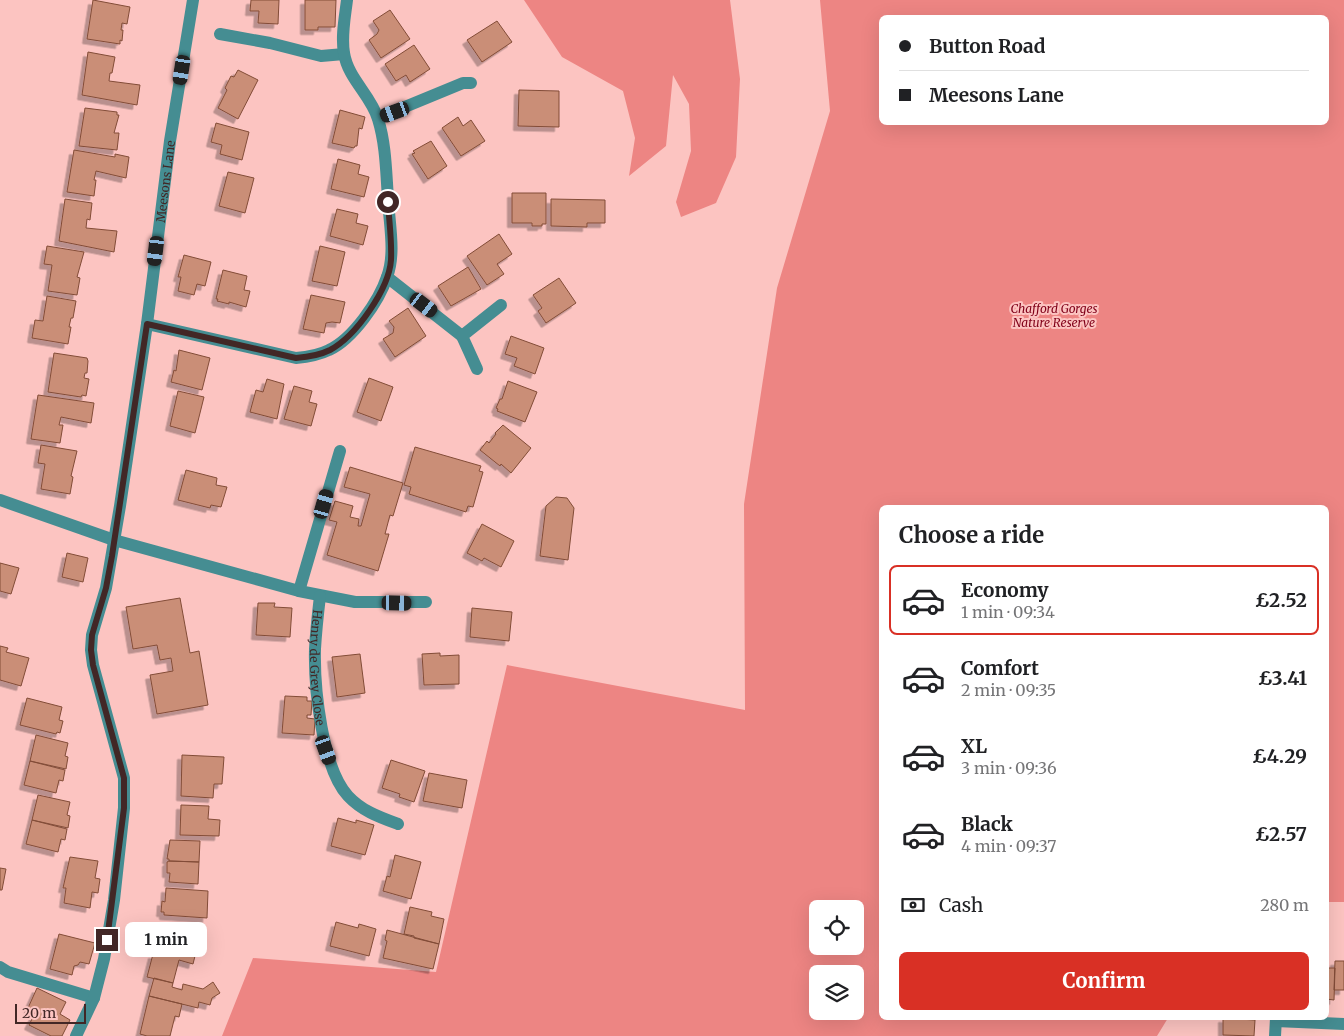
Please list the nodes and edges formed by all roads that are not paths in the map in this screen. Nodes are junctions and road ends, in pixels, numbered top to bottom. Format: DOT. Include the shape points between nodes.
graph roads {
  1 [pos="193,0"];
  2 [pos="347,0"];
  3 [pos="220,34"];
  4 [pos="344,54"];
  5 [pos="471,83"];
  6 [pos="378,118"];
  7 [pos="388,277"];
  8 [pos="501,305"];
  9 [pos="147,324"];
  10 [pos="462,336"];
  11 [pos="477,369"];
  12 [pos="340,451"];
  13 [pos="0,500"];
  14 [pos="114,540"];
  15 [pos="299,591"];
  16 [pos="320,596"];
  17 [pos="426,602"];
  18 [pos="398,824"];
  19 [pos="0,967"];
  20 [pos="94,998"];
  21 [pos="1276,1020"];
  22 [pos="1290,1020"];
  23 [pos="1344,1024"];
  24 [pos="76,1036"];
  25 [pos="1275,1036"];
  1 -- 9 [label="street, Meesons Lane" via="170,141"];
  2 -- 4 [label="street"];
  3 -- 4 [label="street" via="315,55"];
  4 -- 6 [label="street" via="351,74"];
  5 -- 6 [label="street" via="463,83"];
  6 -- 7 [label="street" via="383,140 390,234"];
  7 -- 9 [label="street" via="355,329 330,350 308,357 296,358"];
  7 -- 10 [label="street"];
  8 -- 10 [label="street"];
  9 -- 14 [label="street, Meesons Lane"];
  10 -- 11 [label="street"];
  12 -- 15 [label="street"];
  13 -- 14 [label="street, Henry de Grey Close"];
  14 -- 15 [label="street, Henry de Grey Close"];
  14 -- 20 [label="street, Meesons Lane" via="91,650 124,778 124,808 114,900"];
  15 -- 16 [label="street, Henry de Grey Close"];
  16 -- 17 [label="street, Henry de Grey Close" via="355,602"];
  16 -- 18 [label="street, Henry de Grey Close" via="316,673 326,750 334,774 348,795 367,812"];
  19 -- 20 [label="street"];
  20 -- 24 [label="street, Meesons Lane"];
  21 -- 25 [label="street"];
  22 -- 23 [label="street"];
}
